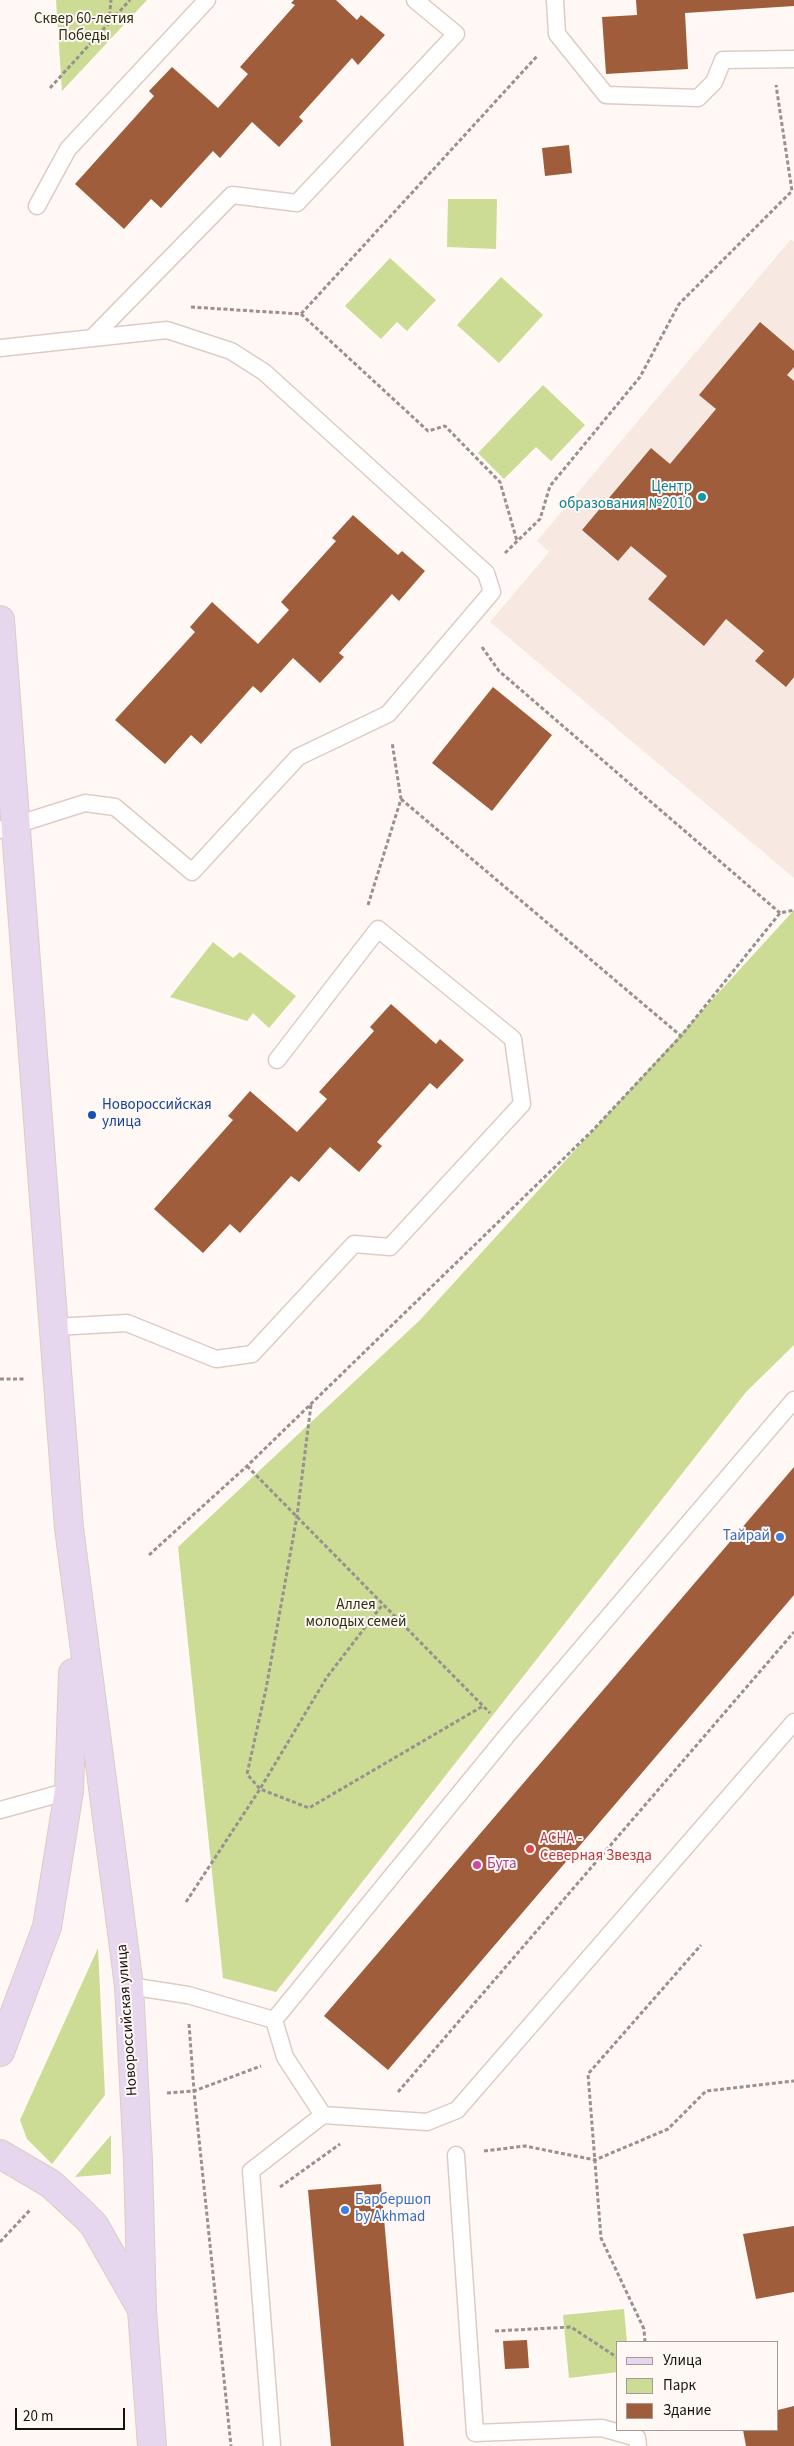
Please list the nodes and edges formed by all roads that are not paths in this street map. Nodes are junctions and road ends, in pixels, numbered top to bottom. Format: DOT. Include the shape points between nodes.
graph roads {
  1 [pos="207,0"];
  2 [pos="415,0"];
  3 [pos="555,0"];
  4 [pos="794,59"];
  5 [pos="37,206"];
  6 [pos="92,338"];
  7 [pos="0,348"];
  8 [pos="0,620"];
  9 [pos="7,827"];
  10 [pos="277,1060"];
  11 [pos="55,1327"];
  12 [pos="794,1400"];
  13 [pos="76,1596"];
  14 [pos="794,1722"];
  15 [pos="69,1791"];
  16 [pos="0,1810"];
  17 [pos="129,1986"];
  18 [pos="274,2020"];
  19 [pos="0,2052"];
  20 [pos="323,2116"];
  21 [pos="0,2154"];
  22 [pos="456,2155"];
  23 [pos="142,2310"];
  24 [pos="152,2446"];
  25 [pos="272,2446"];
  26 [pos="638,2446"];
  1 -- 5 [label="lane" via="68,149"];
  2 -- 6 [label="lane" via="456,34 297,204 232,195"];
  3 -- 4 [label="lane" via="557,34 606,95 698,98 714,82 723,60"];
  6 -- 7 [label="lane"];
  6 -- 9 [label="lane" via="166,330 231,351 264,372 486,573 492,592 388,714 298,757 192,872 114,807 86,803"];
  8 -- 9 [label="street, Новороссийская улица"];
  9 -- 11 [label="street, Новороссийская улица"];
  10 -- 11 [label="lane" via="378,929 513,1039 522,1104 390,1247 354,1244 252,1354 216,1359 127,1324"];
  11 -- 13 [label="street, Новороссийская улица" via="68,1528"];
  12 -- 18 [label="lane" via="509,1733"];
  13 -- 15 [label="street, Новороссийская улица"];
  13 -- 17 [label="street, Новороссийская улица"];
  14 -- 20 [label="lane" via="457,2110 427,2122"];
  15 -- 16 [label="lane"];
  15 -- 19 [label="street, Новороссийская улица" via="46,1927"];
  17 -- 18 [label="lane" via="188,1995"];
  17 -- 23 [label="street, Новороссийская улица"];
  18 -- 20 [label="lane" via="286,2057"];
  20 -- 25 [label="lane" via="251,2171"];
  21 -- 23 [label="street" via="51,2184 94,2225"];
  22 -- 26 [label="lane" via="475,2433 602,2428 637,2438"];
  23 -- 24 [label="street, Новороссийская улица"];
}
